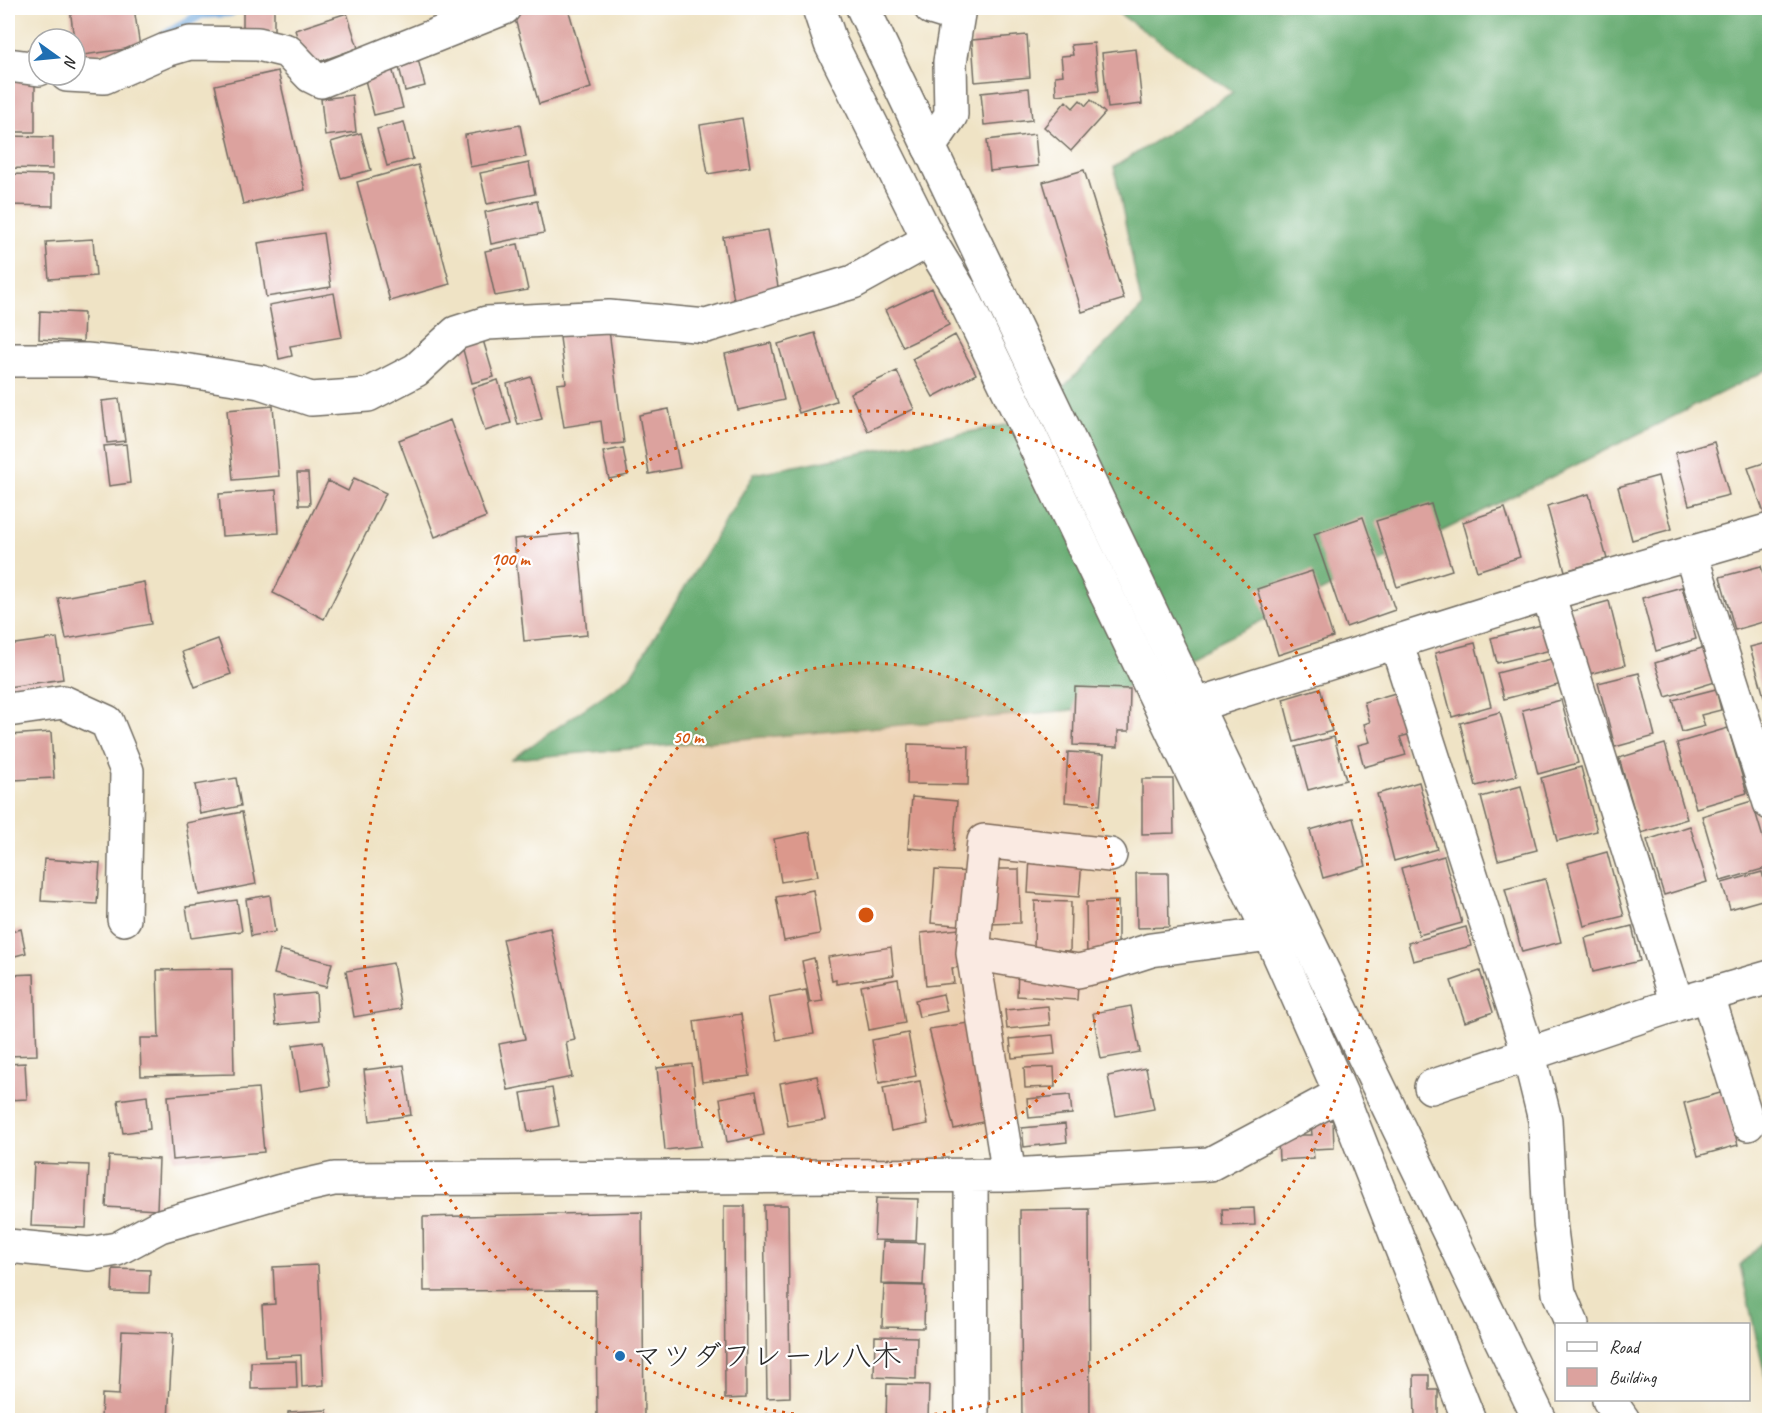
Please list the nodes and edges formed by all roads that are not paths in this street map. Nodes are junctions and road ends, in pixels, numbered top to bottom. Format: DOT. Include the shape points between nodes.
graph roads {
  1 [pos="504,8"];
  2 [pos="819,8"];
  3 [pos="863,8"];
  4 [pos="949,10"];
  5 [pos="8,65"];
  6 [pos="27,67"];
  7 [pos="87,76"];
  8 [pos="929,147"];
  9 [pos="929,240"];
  10 [pos="8,360"];
  11 [pos="1770,530"];
  12 [pos="1690,552"];
  13 [pos="1548,594"];
  14 [pos="1396,642"];
  15 [pos="1196,705"];
  16 [pos="8,710"];
  17 [pos="1770,803"];
  18 [pos="1110,855"];
  19 [pos="124,919"];
  20 [pos="1270,934"];
  21 [pos="973,953"];
  22 [pos="1770,977"];
  23 [pos="1708,996"];
  24 [pos="1677,1004"];
  25 [pos="1529,1055"];
  26 [pos="1431,1087"];
  27 [pos="1341,1094"];
  28 [pos="1748,1124"];
  29 [pos="971,1175"];
  30 [pos="1009,1175"];
  31 [pos="8,1246"];
  32 [pos="1572,1323"];
  33 [pos="1610,1401"];
  34 [pos="972,1420"];
  35 [pos="1469,1420"];
  36 [pos="1540,1420"];
  37 [pos="1623,1420"];
  1 -- 7 [label="street" via="321,81 287,51 258,44 190,43 104,77"];
  2 -- 9 [label="street" via="831,44"];
  3 -- 8 [label="street"];
  4 -- 8 [label="street" via="951,115"];
  5 -- 6 [label="street"];
  8 -- 15 [label="street"];
  9 -- 10 [label="street" via="853,282 706,326 609,317 487,324 456,333 416,370 368,395 311,399 260,382 177,369 86,360"];
  9 -- 20 [label="street" via="962,294"];
  11 -- 12 [label="street"];
  12 -- 13 [label="street"];
  12 -- 17 [label="street"];
  13 -- 14 [label="street"];
  13 -- 24 [label="street"];
  14 -- 15 [label="street"];
  14 -- 25 [label="street"];
  15 -- 36 [label="street"];
  16 -- 19 [label="street" via="63,702 107,723 127,771"];
  18 -- 21 [label="street" via="984,842"];
  20 -- 21 [label="street" via="1151,950 1078,971"];
  20 -- 27 [label="street"];
  21 -- 30 [label="street"];
  22 -- 23 [label="street"];
  23 -- 24 [label="street"];
  23 -- 28 [label="street"];
  24 -- 25 [label="street"];
  25 -- 26 [label="street"];
  25 -- 32 [label="street" via="1545,1120 1550,1222 1559,1293"];
  27 -- 30 [label="street" via="1210,1164"];
  27 -- 35 [label="street"];
  29 -- 30 [label="street"];
  29 -- 31 [label="street" via="334,1179 160,1226 117,1250 89,1254"];
  29 -- 34 [label="street"];
  33 -- 37 [label="street"];
}
